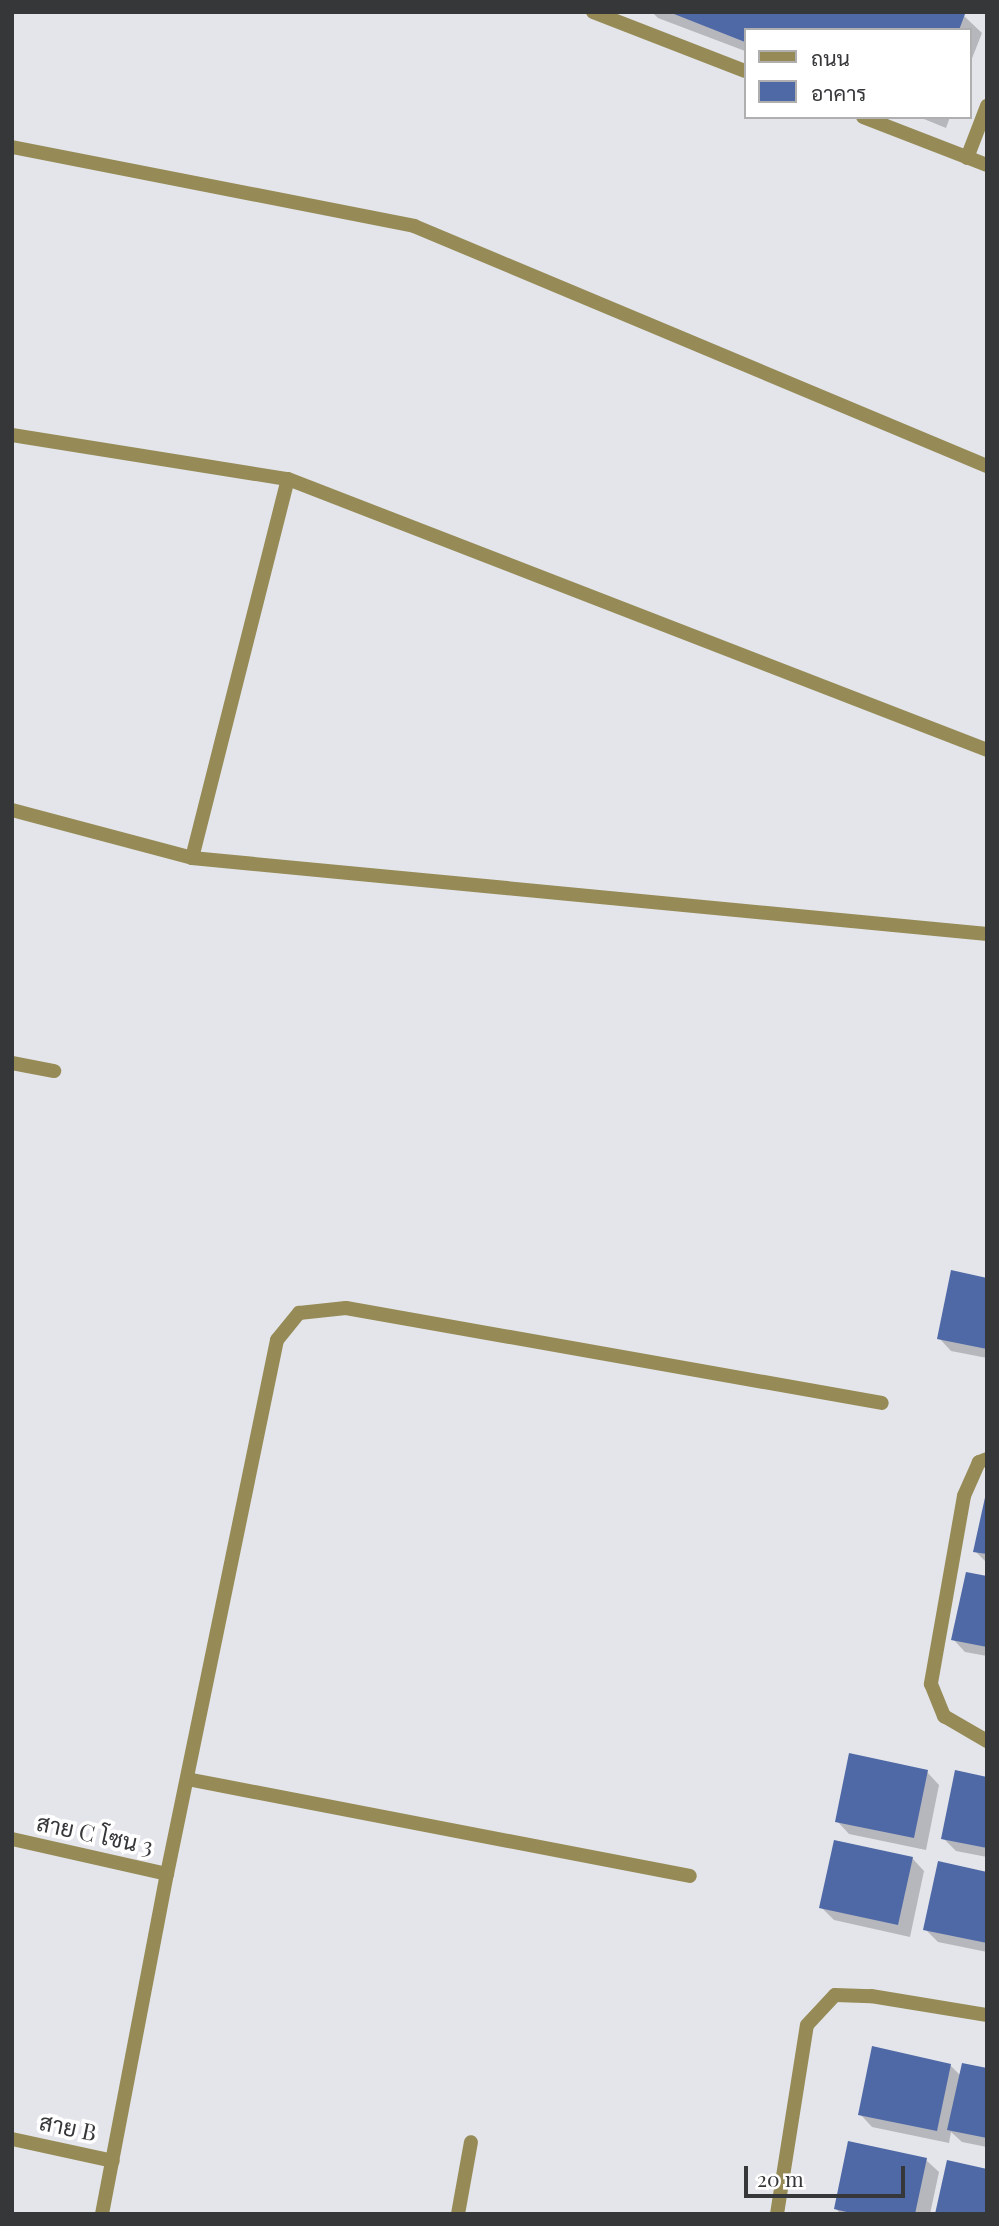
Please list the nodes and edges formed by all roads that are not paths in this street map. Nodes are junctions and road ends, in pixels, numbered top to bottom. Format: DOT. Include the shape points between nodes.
graph roads {
  1 [pos="593,12"];
  2 [pos="744,71"];
  3 [pos="987,106"];
  4 [pos="868,119"];
  5 [pos="12,147"];
  6 [pos="967,158"];
  7 [pos="987,165"];
  8 [pos="12,435"];
  9 [pos="987,466"];
  10 [pos="288,479"];
  11 [pos="987,750"];
  12 [pos="12,810"];
  13 [pos="192,858"];
  14 [pos="987,934"];
  15 [pos="12,1063"];
  16 [pos="54,1072"];
  17 [pos="882,1403"];
  18 [pos="987,1459"];
  19 [pos="987,1741"];
  20 [pos="187,1779"];
  21 [pos="12,1839"];
  22 [pos="167,1874"];
  23 [pos="690,1876"];
  24 [pos="987,2015"];
  25 [pos="12,2139"];
  26 [pos="471,2142"];
  27 [pos="113,2161"];
  28 [pos="102,2214"];
  29 [pos="458,2214"];
  30 [pos="777,2214"];
  1 -- 2 [label="street"];
  3 -- 6 [label="street"];
  4 -- 6 [label="street"];
  5 -- 9 [label="street" via="414,226"];
  6 -- 7 [label="street"];
  8 -- 10 [label="street"];
  10 -- 11 [label="street"];
  10 -- 13 [label="street"];
  12 -- 13 [label="street"];
  13 -- 14 [label="street"];
  15 -- 16 [label="street"];
  17 -- 20 [label="street" via="346,1308 299,1313 277,1340"];
  18 -- 19 [label="street" via="979,1462 964,1496 931,1684 944,1716"];
  20 -- 22 [label="street"];
  20 -- 23 [label="street"];
  21 -- 22 [label="street, สาย C โซน 3"];
  22 -- 27 [label="street"];
  24 -- 30 [label="street" via="871,1996 835,1995 807,2025"];
  25 -- 27 [label="street, สาย B"];
  26 -- 29 [label="street"];
  27 -- 28 [label="street"];
}
